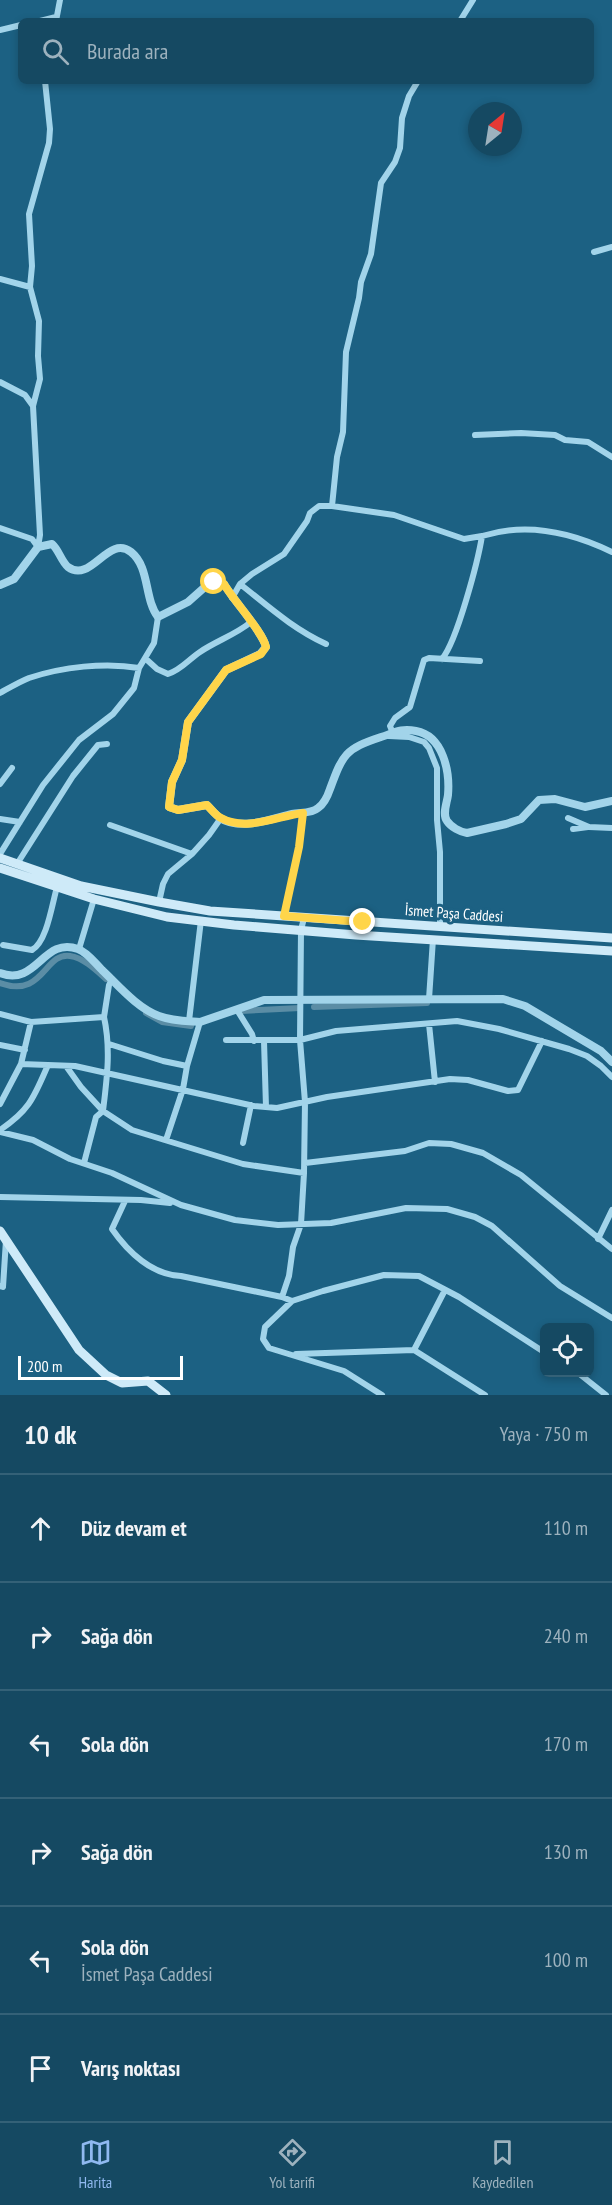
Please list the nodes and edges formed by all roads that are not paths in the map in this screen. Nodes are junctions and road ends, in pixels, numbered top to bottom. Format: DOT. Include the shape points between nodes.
graph roads {
  1 [pos="60,0"];
  2 [pos="473,0"];
  3 [pos="56,18"];
  4 [pos="462,18"];
  5 [pos="18,26"];
  6 [pos="0,30"];
  7 [pos="45,84"];
  8 [pos="416,84"];
  9 [pos="612,247"];
  10 [pos="594,252"];
  11 [pos="0,279"];
  12 [pos="30,287"];
  13 [pos="0,382"];
  14 [pos="33,406"];
  15 [pos="475,435"];
  16 [pos="612,457"];
  17 [pos="332,506"];
  18 [pos="0,528"];
  19 [pos="482,536"];
  20 [pos="38,548"];
  21 [pos="612,552"];
  22 [pos="240,584"];
  23 [pos="0,585"];
  24 [pos="232,598"];
  25 [pos="158,617"];
  26 [pos="251,622"];
  27 [pos="326,644"];
  28 [pos="146,659"];
  29 [pos="442,659"];
  30 [pos="480,662"];
  31 [pos="139,668"];
  32 [pos="0,693"];
  33 [pos="392,731"];
  34 [pos="383,737"];
  35 [pos="107,744"];
  36 [pos="12,768"];
  37 [pos="0,784"];
  38 [pos="612,801"];
  39 [pos="303,813"];
  40 [pos="221,818"];
  41 [pos="568,818"];
  42 [pos="0,819"];
  43 [pos="20,822"];
  44 [pos="110,825"];
  45 [pos="589,827"];
  46 [pos="612,828"];
  47 [pos="573,829"];
  48 [pos="192,854"];
  49 [pos="0,856"];
  50 [pos="17,864"];
  51 [pos="0,868"];
  52 [pos="57,887"];
  53 [pos="94,898"];
  54 [pos="159,902"];
  55 [pos="284,916"];
  56 [pos="304,918"];
  57 [pos="201,921"];
  58 [pos="440,927"];
  59 [pos="301,930"];
  60 [pos="612,938"];
  61 [pos="433,939"];
  62 [pos="3,945"];
  63 [pos="79,949"];
  64 [pos="612,951"];
  65 [pos="0,973"];
  66 [pos="111,981"];
  67 [pos="302,999"];
  68 [pos="429,999"];
  69 [pos="237,1010"];
  70 [pos="0,1014"];
  71 [pos="104,1017"];
  72 [pos="189,1021"];
  73 [pos="31,1022"];
  74 [pos="200,1022"];
  75 [pos="429,1024"];
  76 [pos="226,1040"];
  77 [pos="300,1040"];
  78 [pos="254,1041"];
  79 [pos="264,1041"];
  80 [pos="542,1041"];
  81 [pos="109,1044"];
  82 [pos="0,1045"];
  83 [pos="25,1050"];
  84 [pos="612,1062"];
  85 [pos="21,1064"];
  86 [pos="48,1065"];
  87 [pos="66,1066"];
  88 [pos="188,1066"];
  89 [pos="108,1073"];
  90 [pos="612,1077"];
  91 [pos="435,1082"];
  92 [pos="183,1089"];
  93 [pos="305,1102"];
  94 [pos="0,1104"];
  95 [pos="251,1105"];
  96 [pos="266,1107"];
  97 [pos="103,1111"];
  98 [pos="0,1131"];
  99 [pos="166,1140"];
  100 [pos="243,1143"];
  101 [pos="84,1163"];
  102 [pos="304,1163"];
  103 [pos="304,1173"];
  104 [pos="0,1197"];
  105 [pos="125,1201"];
  106 [pos="181,1205"];
  107 [pos="612,1209"];
  108 [pos="301,1224"];
  109 [pos="3,1235"];
  110 [pos="598,1239"];
  111 [pos="612,1249"];
  112 [pos="0,1286"];
  113 [pos="445,1290"];
  114 [pos="282,1297"];
  115 [pos="292,1301"];
  116 [pos="612,1318"];
  117 [pos="540,1349"];
  118 [pos="414,1350"];
  119 [pos="293,1354"];
  120 [pos="583,1377"];
  121 [pos="166,1395"];
  122 [pos="382,1395"];
  123 [pos="485,1395"];
  124 [pos="606,1395"];
  1 -- 3 [label="street"];
  2 -- 4 [label="street"];
  5 -- 6 [label="street"];
  7 -- 12 [label="street" via="49,143 29,214"];
  8 -- 17 [label="street" via="402,118 400,148 381,183 370,254 346,352 343,432"];
  9 -- 10 [label="street"];
  11 -- 12 [label="street"];
  12 -- 14 [label="street" via="39,321 40,379"];
  13 -- 14 [label="street" via="26,395"];
  14 -- 20 [label="street"];
  15 -- 16 [label="street" via="555,435 588,442"];
  17 -- 19 [label="street" via="394,515 464,539"];
  17 -- 22 [label="street" via="319,506 310,513 284,554"];
  18 -- 20 [label="street" via="32,539"];
  19 -- 21 [label="street" via="498,531 539,529 567,534"];
  19 -- 29 [label="street" via="459,620"];
  20 -- 23 [label="street" via="14,579"];
  20 -- 25 [label="street" via="52,544 67,566 75,570 95,564 111,550 131,552"];
  22 -- 24 [label="street"];
  22 -- 27 [label="street" via="283,619"];
  24 -- 25 [label="street" via="224,584 214,582 188,602"];
  24 -- 26 [label="street"];
  25 -- 28 [label="street" via="154,643"];
  26 -- 28 [label="street" via="168,674"];
  26 -- 40 [label="street" via="266,647 261,654 226,670 188,722 182,760 168,799 169,807 178,810 207,805"];
  28 -- 31 [label="street"];
  29 -- 30 [label="street"];
  29 -- 33 [label="street" via="424,660 410,707 395,718 390,726"];
  31 -- 32 [label="street" via="97,665 71,669 28,678"];
  31 -- 43 [label="street" via="134,688 113,714 79,740"];
  33 -- 34 [label="street"];
  33 -- 38 [label="street" via="414,730 435,741 448,775 445,816 461,832 521,819 539,800 555,799 585,807"];
  34 -- 39 [label="street" via="347,753 320,807"];
  34 -- 58 [label="street" via="409,737 424,742 437,768"];
  35 -- 50 [label="street" via="98,745 73,776"];
  36 -- 37 [label="street"];
  39 -- 40 [label="street" via="256,823"];
  39 -- 55 [label="street"];
  40 -- 48 [label="street"];
  41 -- 45 [label="street"];
  42 -- 43 [label="street"];
  43 -- 49 [label="street"];
  44 -- 48 [label="street"];
  45 -- 46 [label="street"];
  45 -- 47 [label="street"];
  48 -- 54 [label="street" via="168,874"];
  49 -- 50 [label="main road, İsmet Paşa Caddesi"];
  50 -- 54 [label="main road, İsmet Paşa Caddesi" via="81,886"];
  51 -- 52 [label="main road"];
  52 -- 53 [label="main road"];
  52 -- 62 [label="street" via="37,947 32,950"];
  53 -- 57 [label="main road" via="166,917"];
  53 -- 63 [label="street"];
  54 -- 55 [label="main road, İsmet Paşa Caddesi"];
  55 -- 56 [label="main road, İsmet Paşa Caddesi"];
  56 -- 58 [label="main road, İsmet Paşa Caddesi"];
  56 -- 59 [label="street"];
  57 -- 59 [label="main road"];
  57 -- 72 [label="street"];
  58 -- 60 [label="main road, İsmet Paşa Caddesi"];
  59 -- 61 [label="main road"];
  59 -- 67 [label="street"];
  61 -- 64 [label="main road"];
  61 -- 68 [label="street"];
  63 -- 65 [label="street" via="52,950 27,973"];
  63 -- 66 [label="street"];
  66 -- 71 [label="street"];
  66 -- 72 [label="street" via="157,1016"];
  67 -- 68 [label="street"];
  67 -- 69 [label="street" via="264,1000"];
  67 -- 77 [label="street"];
  68 -- 84 [label="street" via="503,999 525,1006"];
  69 -- 74 [label="street"];
  69 -- 78 [label="street"];
  70 -- 73 [label="street"];
  71 -- 73 [label="street"];
  71 -- 81 [label="street"];
  72 -- 74 [label="street"];
  73 -- 83 [label="street"];
  74 -- 88 [label="street"];
  75 -- 77 [label="street" via="336,1031"];
  75 -- 80 [label="street" via="457,1021"];
  75 -- 91 [label="street"];
  76 -- 78 [label="street"];
  77 -- 79 [label="street"];
  77 -- 93 [label="street"];
  78 -- 79 [label="street"];
  79 -- 96 [label="street"];
  80 -- 90 [label="street" via="587,1056"];
  80 -- 91 [label="street" via="518,1090 468,1080"];
  81 -- 88 [label="street"];
  81 -- 89 [label="street"];
  82 -- 83 [label="street"];
  83 -- 85 [label="street"];
  85 -- 86 [label="street"];
  85 -- 94 [label="street"];
  86 -- 87 [label="street"];
  86 -- 98 [label="street" via="31,1104"];
  87 -- 89 [label="street"];
  87 -- 97 [label="street"];
  88 -- 92 [label="street"];
  89 -- 92 [label="street"];
  89 -- 97 [label="street"];
  91 -- 93 [label="street"];
  92 -- 95 [label="street"];
  92 -- 99 [label="street"];
  93 -- 96 [label="street"];
  93 -- 102 [label="street"];
  95 -- 96 [label="street"];
  95 -- 100 [label="street"];
  97 -- 99 [label="street" via="132,1130"];
  97 -- 101 [label="street" via="96,1117"];
  98 -- 101 [label="street" via="33,1140"];
  99 -- 103 [label="street" via="243,1164"];
  101 -- 106 [label="street"];
  102 -- 103 [label="street"];
  102 -- 110 [label="street" via="405,1151 429,1143 451,1144 483,1153 520,1175"];
  103 -- 108 [label="street"];
  104 -- 105 [label="street"];
  105 -- 106 [label="street"];
  105 -- 114 [label="street" via="112,1229 151,1268 169,1276"];
  106 -- 108 [label="street" via="235,1220"];
  107 -- 110 [label="street"];
  108 -- 114 [label="street"];
  108 -- 116 [label="street" via="331,1223 406,1208 447,1209 475,1217 492,1226 560,1286"];
  109 -- 112 [label="street" via="3,1287"];
  109 -- 121 [label="main road" via="79,1350 106,1375 122,1383 148,1381"];
  110 -- 111 [label="street"];
  113 -- 115 [label="street" via="419,1276 384,1275"];
  113 -- 117 [label="street"];
  113 -- 118 [label="street"];
  114 -- 115 [label="street"];
  115 -- 119 [label="street" via="265,1327 262,1339 269,1348"];
  118 -- 119 [label="street"];
  118 -- 123 [label="street"];
  119 -- 122 [label="street" via="344,1371"];
  120 -- 124 [label="street"];
}
